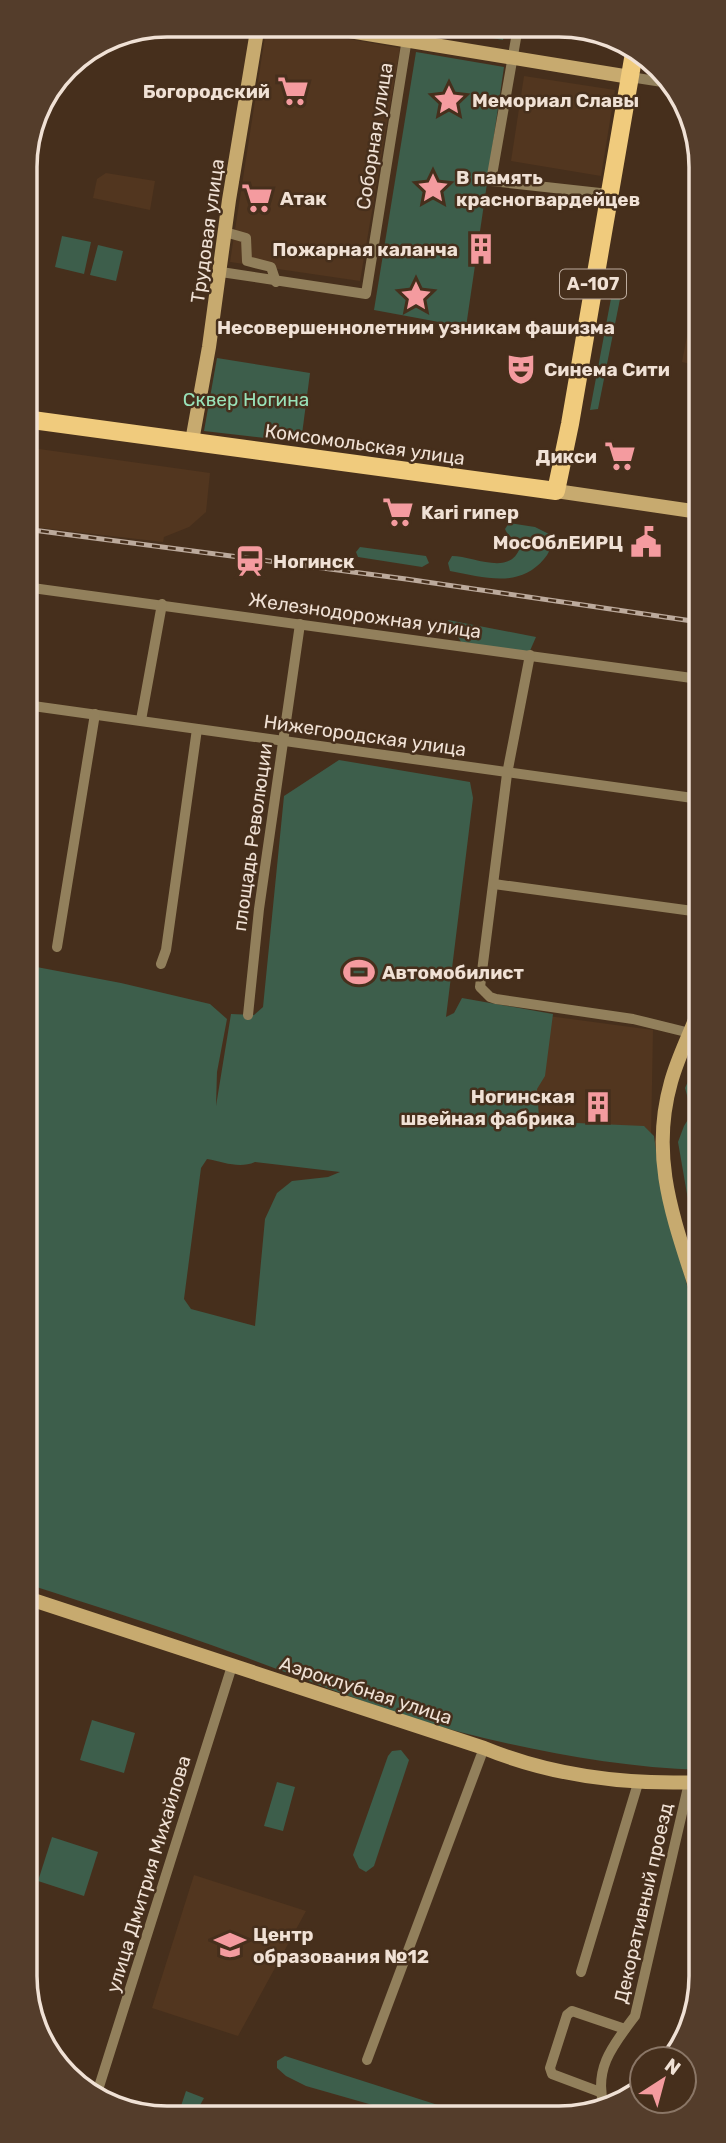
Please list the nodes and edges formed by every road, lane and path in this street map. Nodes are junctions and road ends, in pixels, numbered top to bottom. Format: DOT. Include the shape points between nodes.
graph roads {
  1 [pos="256,37"];
  2 [pos="407,37"];
  3 [pos="425,37"];
  4 [pos="516,37"];
  5 [pos="512,58"];
  6 [pos="633,60"];
  7 [pos="630,77"];
  8 [pos="656,81"];
  9 [pos="609,194"];
  10 [pos="225,232"];
  11 [pos="221,272"];
  12 [pos="276,282"];
  13 [pos="37,421"];
  14 [pos="192,441"];
  15 [pos="556,491"];
  16 [pos="689,511"];
  17 [pos="37,588"];
  18 [pos="162,604"];
  19 [pos="300,624"];
  20 [pos="530,655"];
  21 [pos="689,677"];
  22 [pos="37,706"];
  23 [pos="95,714"];
  24 [pos="141,720"];
  25 [pos="197,729"];
  26 [pos="283,741"];
  27 [pos="508,774"];
  28 [pos="689,798"];
  29 [pos="494,884"];
  30 [pos="689,911"];
  31 [pos="57,947"];
  32 [pos="161,964"];
  33 [pos="248,1015"];
  34 [pos="689,1033"];
  35 [pos="689,1035"];
  36 [pos="689,1265"];
  37 [pos="37,1601"];
  38 [pos="232,1666"];
  39 [pos="484,1748"];
  40 [pos="639,1780"];
  41 [pos="689,1783"];
  42 [pos="689,1806"];
  43 [pos="581,1972"];
  44 [pos="625,2029"];
  45 [pos="367,2060"];
  46 [pos="99,2086"];
  47 [pos="600,2092"];
  48 [pos="602,2099"];
  1 -- 10 [label="street, Трудовая улица"];
  2 -- 12 [label="street, Соборная улица" via="366,294"];
  3 -- 5 [label="street"];
  4 -- 5 [label="street"];
  5 -- 7 [label="street"];
  5 -- 9 [label="street" via="491,181"];
  6 -- 7 [label="main road, А-107"];
  7 -- 8 [label="street"];
  7 -- 9 [label="main road, А-107"];
  9 -- 15 [label="main road, А-107"];
  10 -- 11 [label="street, Трудовая улица"];
  10 -- 12 [label="street" via="246,238 247,261 271,267"];
  11 -- 12 [label="street"];
  11 -- 14 [label="street, Трудовая улица"];
  13 -- 14 [label="main road, Комсомольская улица"];
  14 -- 15 [label="main road, Комсомольская улица"];
  15 -- 16 [label="street, Комсомольская улица"];
  17 -- 18 [label="street, Железнодорожная улица"];
  18 -- 19 [label="street, Железнодорожная улица"];
  18 -- 24 [label="street"];
  19 -- 20 [label="street, Железнодорожная улица"];
  19 -- 26 [label="street, площадь Революции"];
  20 -- 21 [label="street, Железнодорожная улица"];
  20 -- 27 [label="street"];
  22 -- 23 [label="street, Нижегородская улица"];
  23 -- 24 [label="street, Нижегородская улица"];
  23 -- 31 [label="street"];
  24 -- 25 [label="street, Нижегородская улица"];
  25 -- 26 [label="street, Нижегородская улица"];
  25 -- 32 [label="street"];
  26 -- 27 [label="street, Нижегородская улица"];
  26 -- 33 [label="street, площадь Революции"];
  27 -- 28 [label="street, Нижегородская улица"];
  27 -- 29 [label="street"];
  29 -- 30 [label="street"];
  29 -- 34 [label="street" via="479,981 484,992 496,999 633,1019"];
  35 -- 36 [label="street" via="674,1069 662,1134 670,1202"];
  37 -- 38 [label="street, Аэроклубная улица"];
  38 -- 39 [label="street, Аэроклубная улица"];
  38 -- 46 [label="street, улица Дмитрия Михайлова"];
  39 -- 40 [label="street, Аэроклубная улица" via="560,1772"];
  39 -- 45 [label="street"];
  40 -- 41 [label="street, Аэроклубная улица"];
  40 -- 43 [label="street"];
  42 -- 44 [label="street, Декоративный проезд" via="635,2016"];
  44 -- 47 [label="street, Декоративный проезд" via="605,2060"];
  44 -- 47 [label="street" via="572,2011 567,2015 552,2074"];
  47 -- 48 [label="street, Декоративный проезд"];
}
